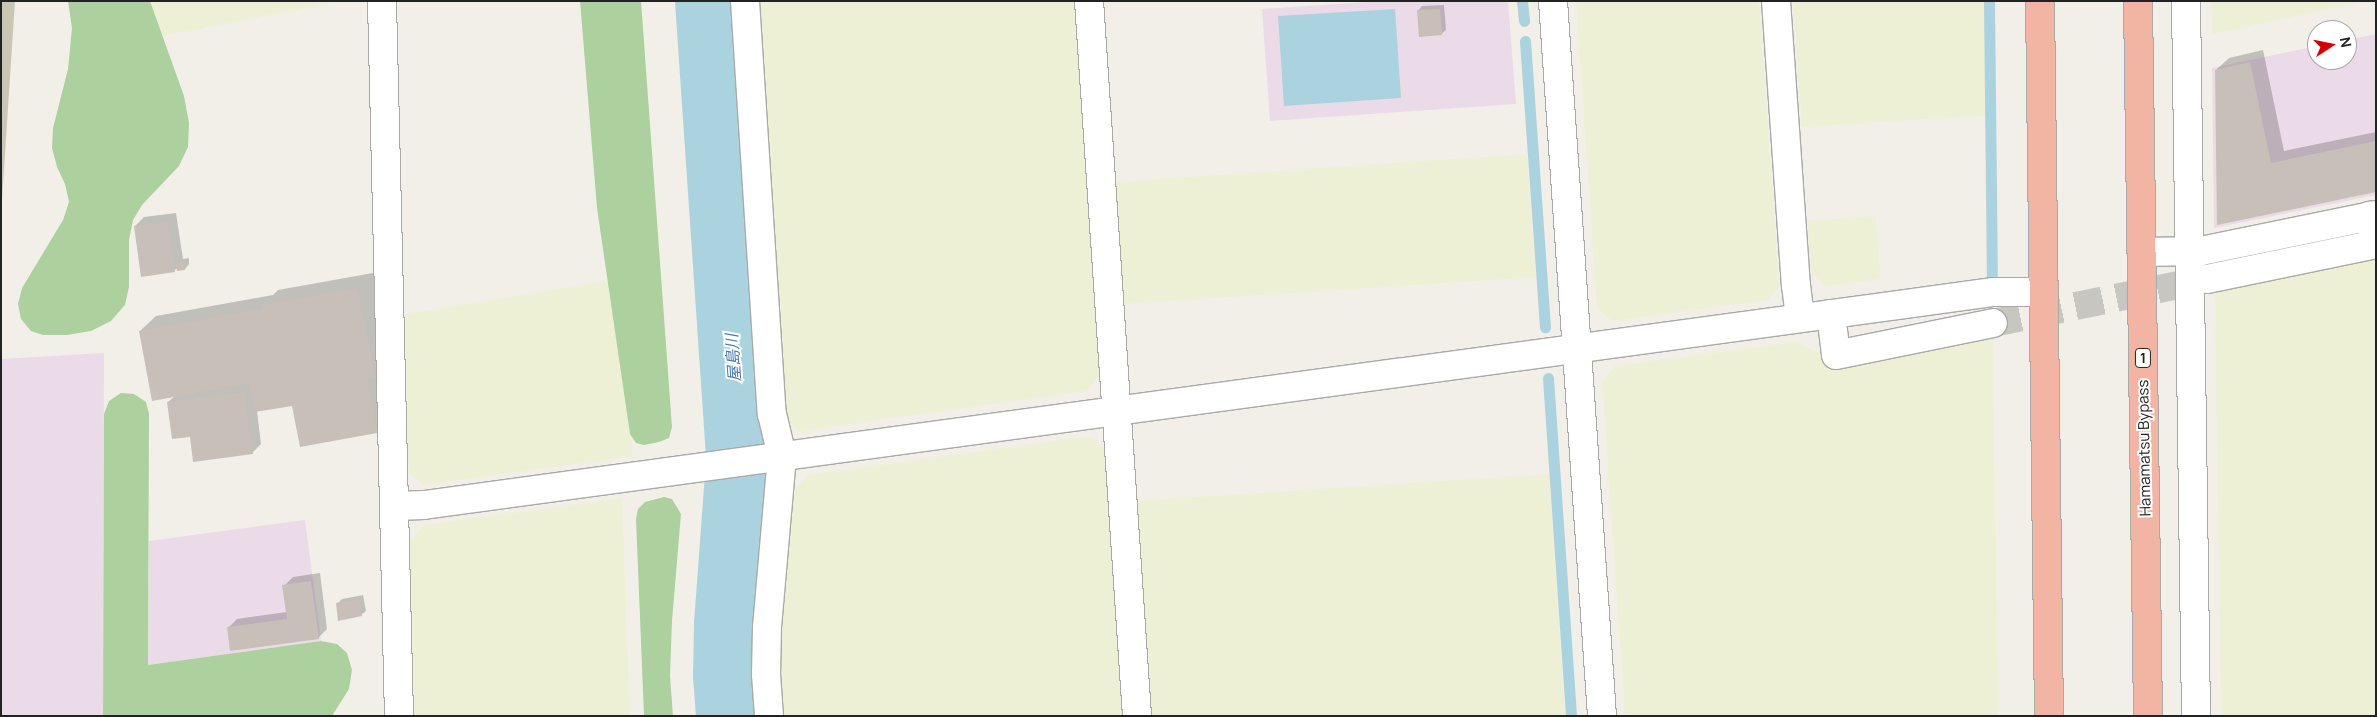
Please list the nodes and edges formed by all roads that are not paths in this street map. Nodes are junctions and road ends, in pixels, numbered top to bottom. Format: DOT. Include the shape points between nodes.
graph roads {
  1 [pos="382,1"];
  2 [pos="746,1"];
  3 [pos="1089,1"];
  4 [pos="1553,1"];
  5 [pos="1776,1"];
  6 [pos="2040,1"];
  7 [pos="2138,1"];
  8 [pos="2186,1"];
  9 [pos="2373,215"];
  10 [pos="2189,251"];
  11 [pos="2142,252"];
  12 [pos="2207,279"];
  13 [pos="2043,292"];
  14 [pos="1831,314"];
  15 [pos="1800,318"];
  16 [pos="1993,323"];
  17 [pos="1577,348"];
  18 [pos="1116,410"];
  19 [pos="774,457"];
  20 [pos="395,506"];
  21 [pos="399,716"];
  22 [pos="769,716"];
  23 [pos="1137,716"];
  24 [pos="1602,716"];
  25 [pos="2049,716"];
  26 [pos="2148,716"];
  27 [pos="2196,716"];
  1 -- 20 [label="street"];
  2 -- 19 [label="street"];
  3 -- 18 [label="street"];
  4 -- 17 [label="street"];
  5 -- 15 [label="street"];
  6 -- 13 [label="highway"];
  7 -- 11 [label="highway, Hamamatsu Bypass / 1"];
  8 -- 10 [label="street"];
  9 -- 10 [label="street"];
  9 -- 12 [label="street" via="2376,244"];
  10 -- 11 [label="street"];
  10 -- 27 [label="street"];
  11 -- 26 [label="highway, Hamamatsu Bypass / 1"];
  13 -- 14 [label="street" via="1994,292"];
  13 -- 25 [label="highway"];
  14 -- 15 [label="street"];
  14 -- 16 [label="street" via="1836,356"];
  15 -- 17 [label="street"];
  17 -- 18 [label="street"];
  17 -- 24 [label="street"];
  18 -- 19 [label="street"];
  18 -- 23 [label="street"];
  19 -- 20 [label="street"];
  19 -- 22 [label="street" via="766,674"];
  20 -- 21 [label="street"];
}
